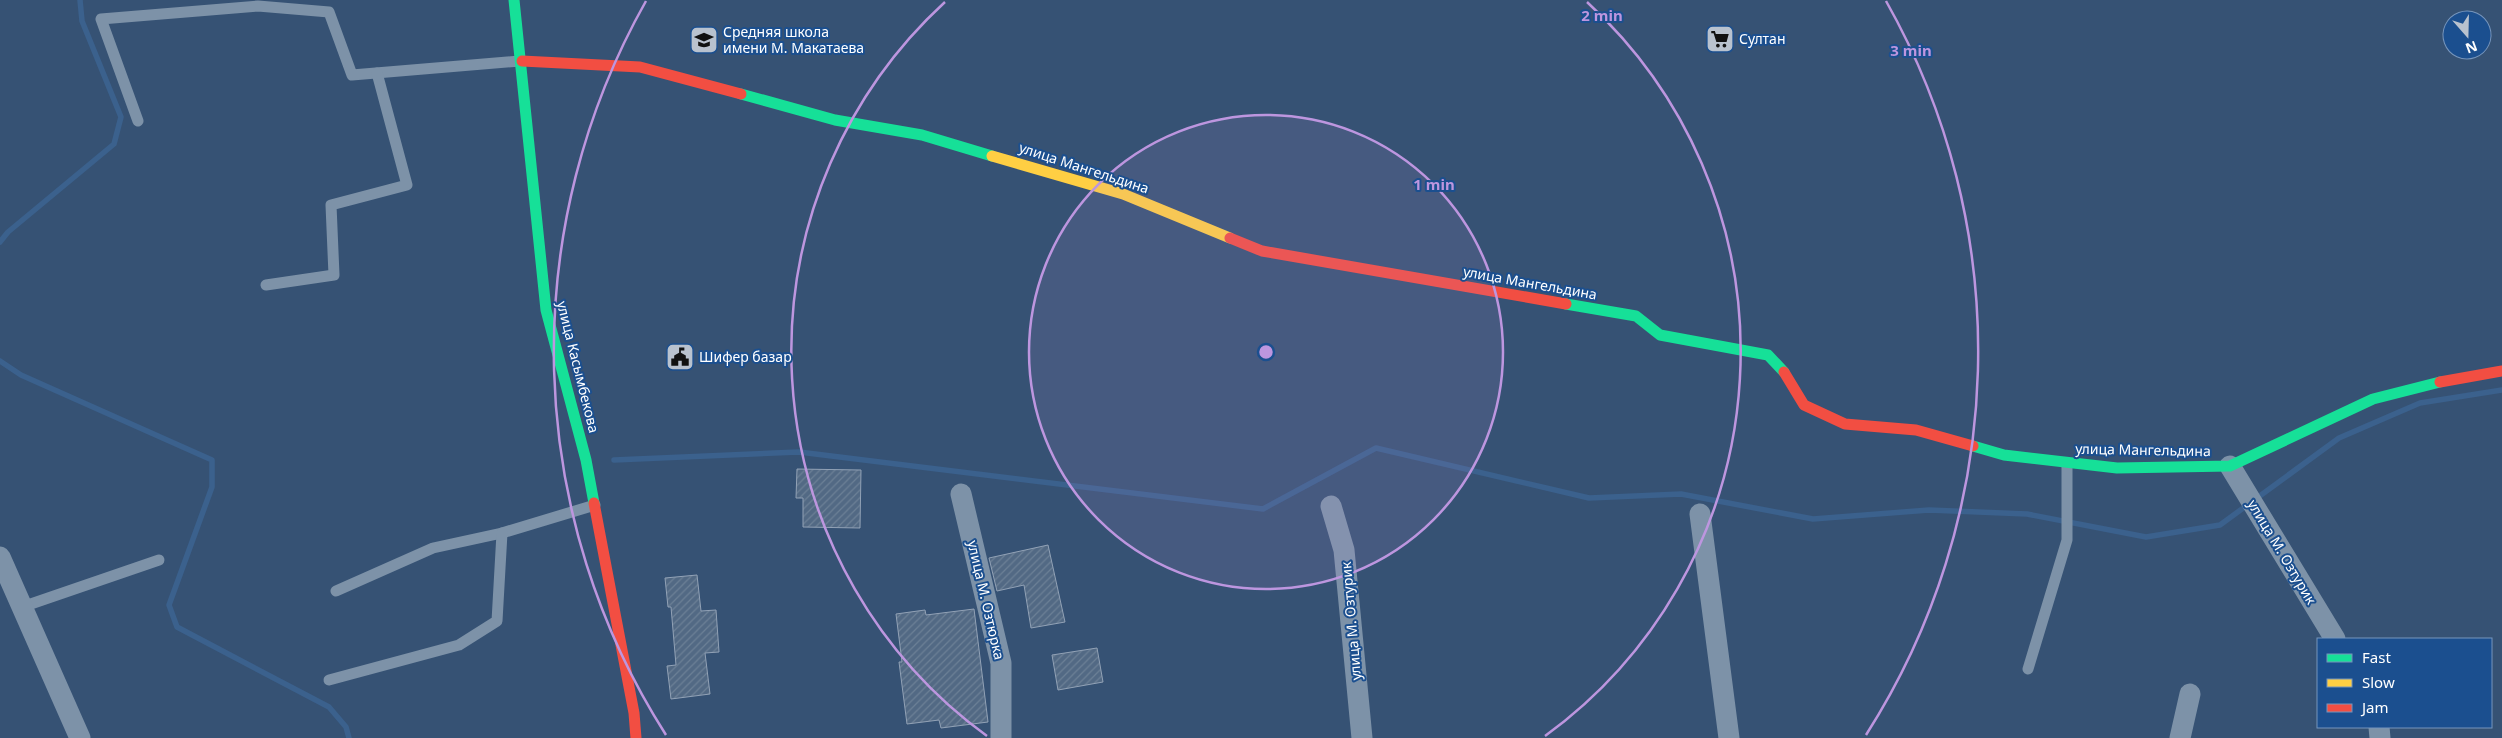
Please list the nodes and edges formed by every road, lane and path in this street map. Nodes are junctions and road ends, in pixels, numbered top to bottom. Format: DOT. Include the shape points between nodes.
graph roads {
  1 [pos="514,0"];
  2 [pos="522,61"];
  3 [pos="377,73"];
  4 [pos="138,121"];
  5 [pos="266,285"];
  6 [pos="2502,371"];
  7 [pos="2067,464"];
  8 [pos="2230,466"];
  9 [pos="961,494"];
  10 [pos="595,505"];
  11 [pos="1331,506"];
  12 [pos="1700,514"];
  13 [pos="502,533"];
  14 [pos="0,557"];
  15 [pos="159,560"];
  16 [pos="336,591"];
  17 [pos="22,608"];
  18 [pos="2334,638"];
  19 [pos="2028,670"];
  20 [pos="329,680"];
  21 [pos="2190,694"];
  22 [pos="80,738"];
  23 [pos="636,738"];
  24 [pos="1001,738"];
  25 [pos="1362,738"];
  26 [pos="1729,738"];
  27 [pos="2180,738"];
  1 -- 2 [label="street, улица Касымбекова"];
  2 -- 3 [label="lane"];
  2 -- 7 [label="street, улица Мангельдина" via="640,67 835,120 922,135 1124,194 1262,251 1636,316 1660,335 1768,354 1785,373 1804,405 1845,424 1916,430 2004,455"];
  2 -- 10 [label="street, улица Касымбекова" via="546,310"];
  3 -- 4 [label="lane" via="352,75 330,12 258,6 100,19"];
  3 -- 5 [label="lane" via="407,185 331,205 334,275"];
  6 -- 8 [label="street, улица Мангельдина" via="2373,399"];
  7 -- 8 [label="street, улица Мангельдина" via="2117,468"];
  7 -- 19 [label="lane" via="2067,540"];
  8 -- 18 [label="street, улица М. Озтурик"];
  9 -- 24 [label="street, улица М. Озтюрка" via="1001,663"];
  10 -- 13 [label="lane"];
  10 -- 23 [label="street, улица Касымбекова"];
  11 -- 25 [label="street, улица М. Озтурик" via="1344,550"];
  12 -- 26 [label="street"];
  13 -- 16 [label="lane" via="434,548"];
  13 -- 20 [label="lane" via="497,621 459,645"];
  14 -- 17 [label="street"];
  15 -- 17 [label="lane"];
  17 -- 22 [label="street"];
  21 -- 27 [label="street"];
}
